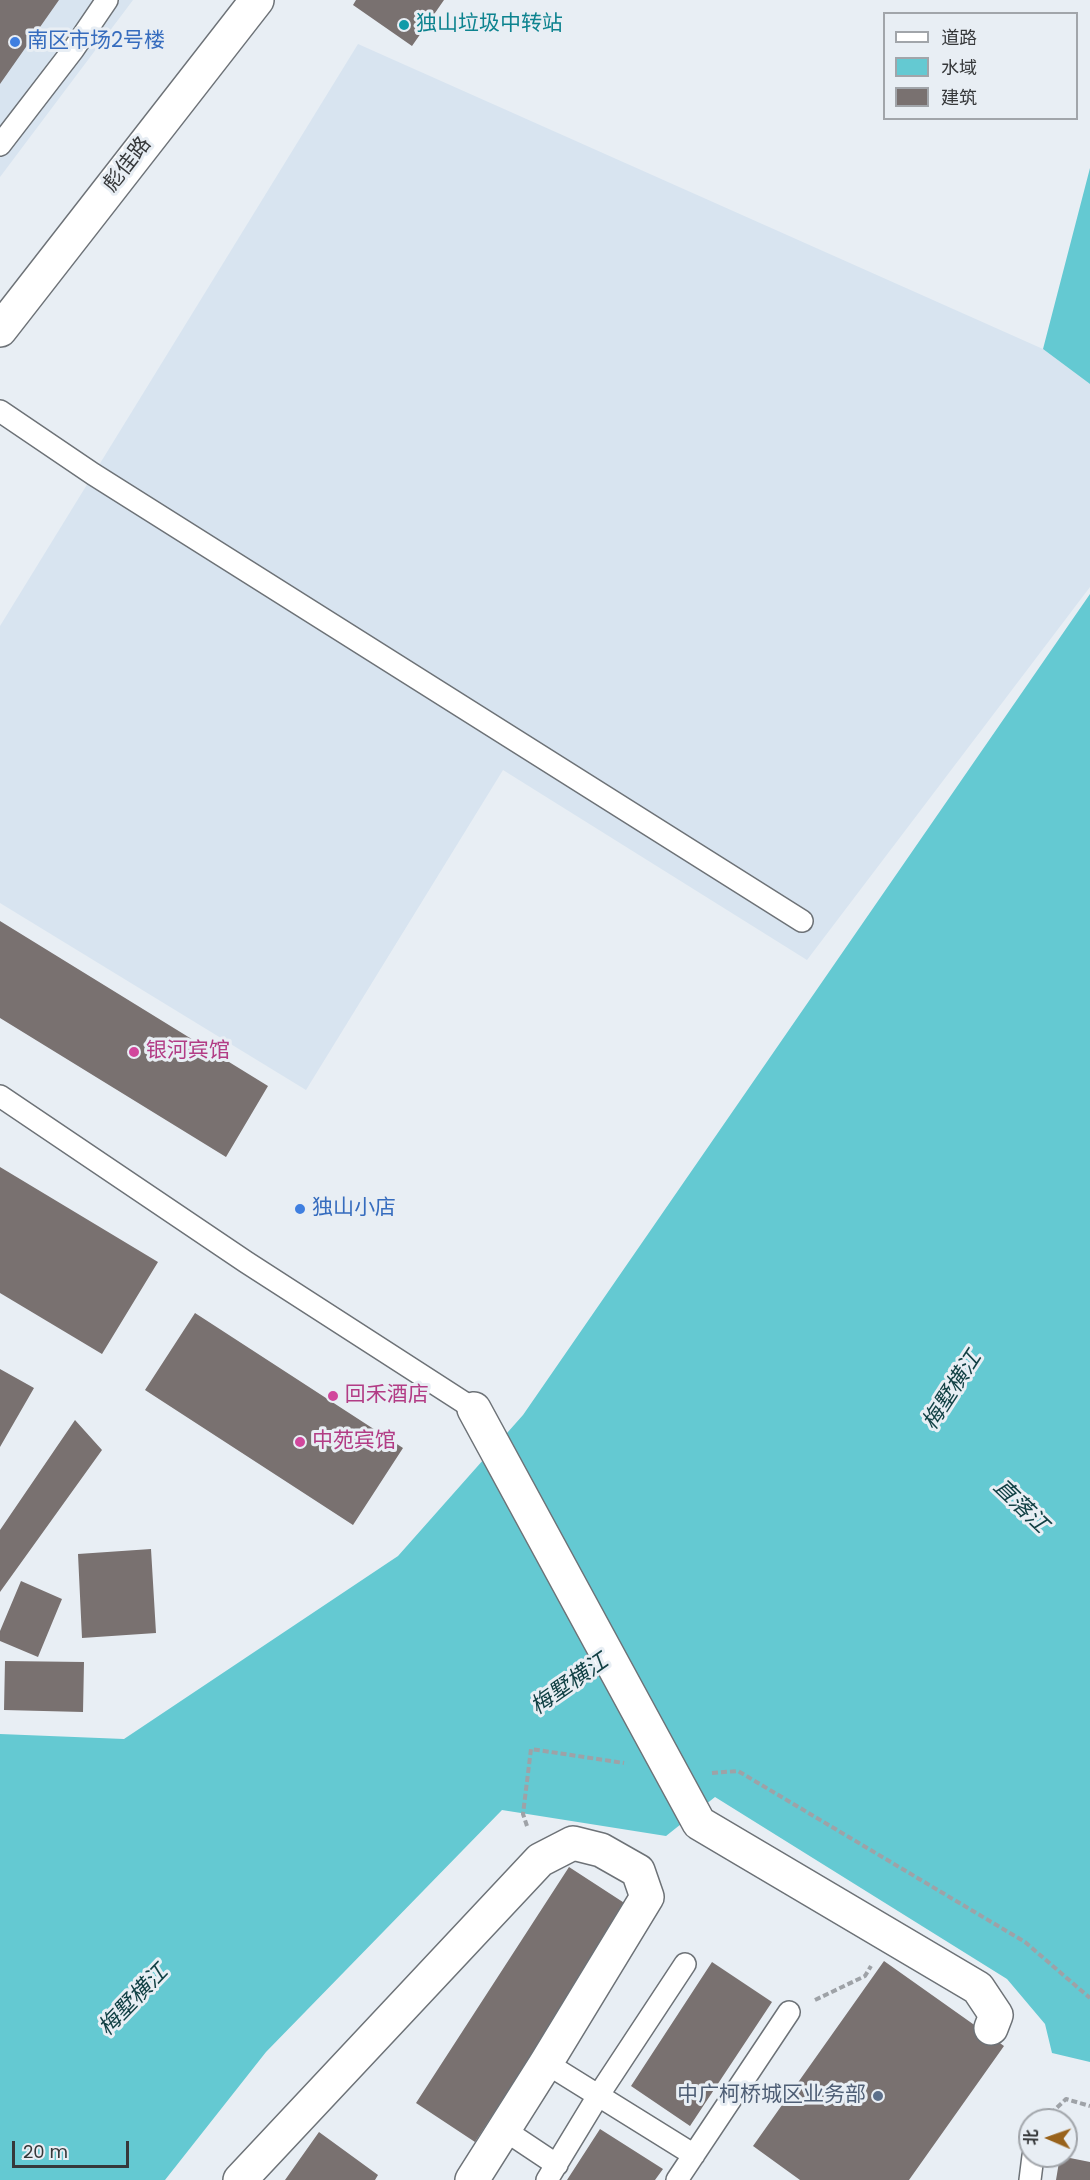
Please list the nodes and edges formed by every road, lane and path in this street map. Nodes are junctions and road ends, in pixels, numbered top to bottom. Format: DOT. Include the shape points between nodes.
graph roads {
  1 [pos="107,0"];
  2 [pos="256,0"];
  3 [pos="0,145"];
  4 [pos="0,330"];
  5 [pos="0,411"];
  6 [pos="801,921"];
  7 [pos="0,1096"];
  8 [pos="474,1408"];
  9 [pos="890,1937"];
  10 [pos="685,1964"];
  11 [pos="789,2012"];
  12 [pos="991,2028"];
  13 [pos="546,2063"];
  14 [pos="598,2096"];
  15 [pos="1090,2106"];
  16 [pos="1057,2108"];
  17 [pos="503,2129"];
  18 [pos="694,2155"];
  19 [pos="552,2172"];
  20 [pos="240,2180"];
  21 [pos="472,2180"];
  22 [pos="677,2180"];
  1 -- 3 [label="lane"];
  2 -- 4 [label="street, 彪佳路"];
  5 -- 6 [label="lane" via="93,474"];
  7 -- 8 [label="lane" via="246,1262"];
  8 -- 9 [label="street" via="699,1824"];
  9 -- 11 [label="path" via="865,1976"];
  9 -- 12 [label="street" via="978,1988 996,2015"];
  10 -- 14 [label="lane"];
  11 -- 18 [label="lane"];
  13 -- 14 [label="lane"];
  13 -- 17 [label="street"];
  13 -- 20 [label="street" via="647,1897 638,1871 601,1851 573,1843 540,1860"];
  14 -- 18 [label="lane"];
  14 -- 19 [label="lane"];
  15 -- 16 [label="path" via="1066,2099"];
  17 -- 19 [label="lane"];
  17 -- 21 [label="street"];
  18 -- 22 [label="lane"];
}
